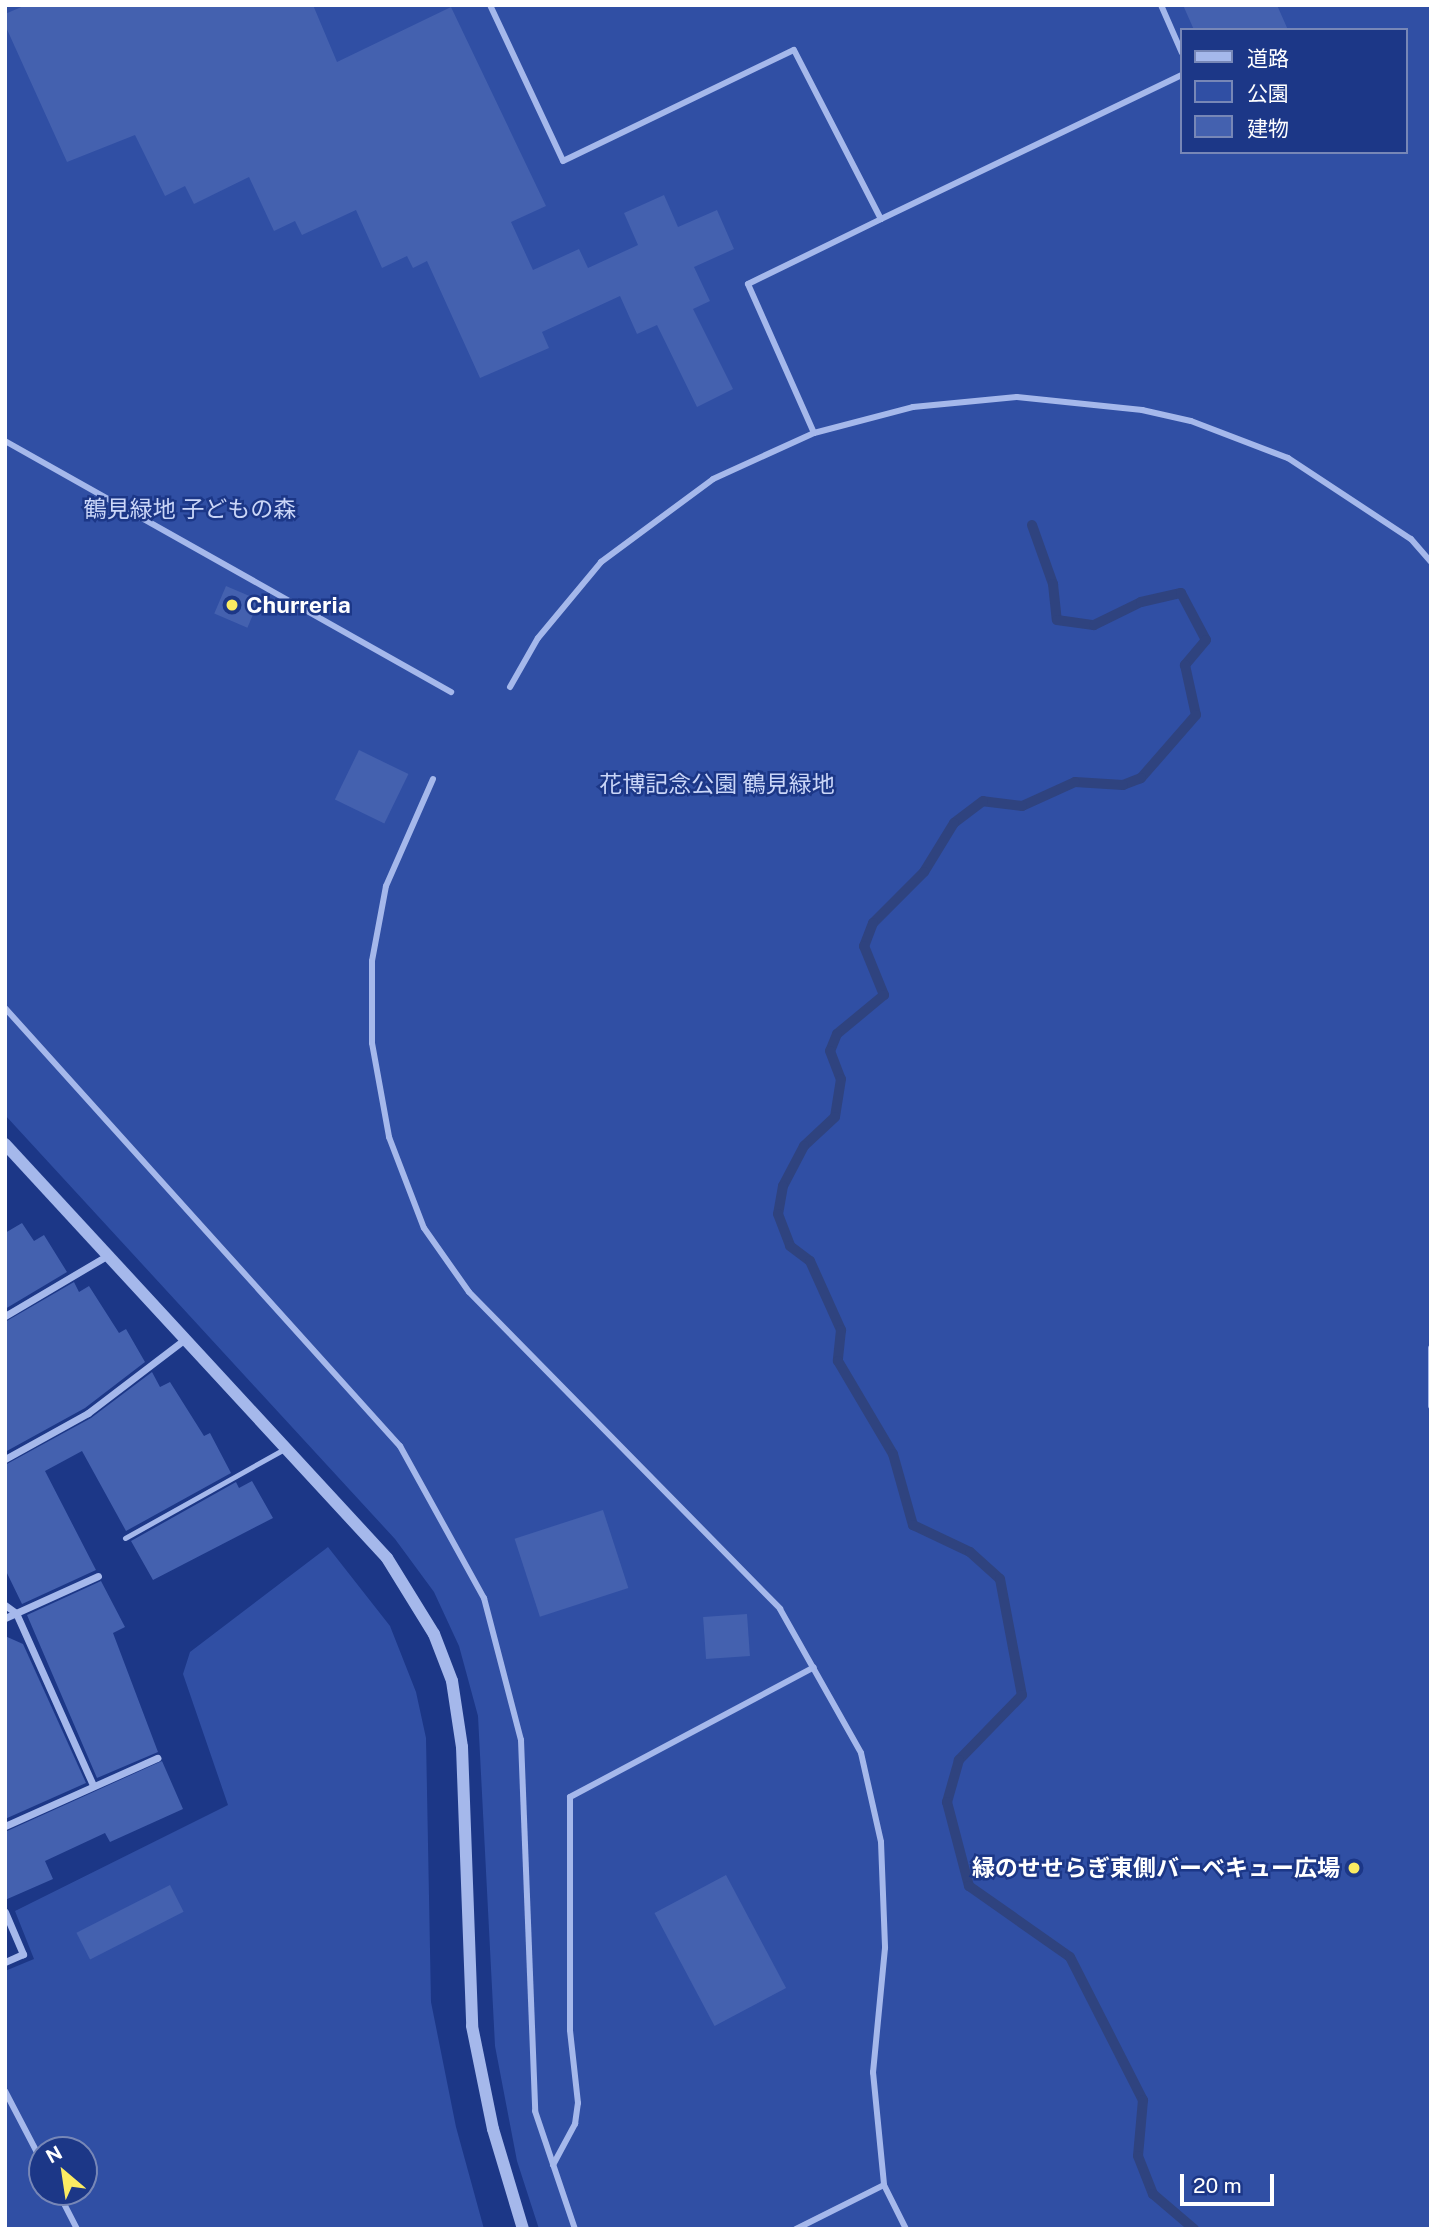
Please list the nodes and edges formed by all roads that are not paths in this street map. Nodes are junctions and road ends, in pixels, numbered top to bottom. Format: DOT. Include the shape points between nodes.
graph roads {
  1 [pos="490,5"];
  2 [pos="1161,5"];
  3 [pos="1180,48"];
  4 [pos="1180,76"];
  5 [pos="881,219"];
  6 [pos="814,433"];
  7 [pos="5,441"];
  8 [pos="1431,562"];
  9 [pos="510,687"];
  10 [pos="451,692"];
  11 [pos="433,779"];
  12 [pos="5,1008"];
  13 [pos="5,1144"];
  14 [pos="108,1255"];
  15 [pos="5,1316"];
  16 [pos="185,1339"];
  17 [pos="1431,1348"];
  18 [pos="1431,1406"];
  19 [pos="286,1448"];
  20 [pos="5,1459"];
  21 [pos="124,1538"];
  22 [pos="98,1577"];
  23 [pos="5,1605"];
  24 [pos="16,1613"];
  25 [pos="5,1618"];
  26 [pos="814,1667"];
  27 [pos="157,1758"];
  28 [pos="93,1785"];
  29 [pos="5,1826"];
  30 [pos="5,1912"];
  31 [pos="5,1962"];
  32 [pos="5,2091"];
  33 [pos="29,2136"];
  34 [pos="553,2165"];
  35 [pos="884,2185"];
  36 [pos="65,2206"];
  37 [pos="77,2229"];
  38 [pos="523,2229"];
  39 [pos="575,2229"];
  40 [pos="796,2229"];
  41 [pos="906,2229"];
  1 -- 5 [label="street" via="563,161 794,50"];
  2 -- 3 [label="street"];
  4 -- 5 [label="street"];
  5 -- 6 [label="street" via="748,284"];
  6 -- 8 [label="street" via="913,407 1017,397 1143,410 1191,421 1288,458 1411,539"];
  6 -- 9 [label="street" via="713,479 601,562 538,638"];
  7 -- 10 [label="street"];
  11 -- 26 [label="street" via="386,886 372,961 372,1043 389,1137 424,1228 469,1292 570,1402 780,1609"];
  12 -- 34 [label="street" via="400,1446 484,1598 521,1740 535,2111"];
  13 -- 14 [label="street"];
  14 -- 15 [label="street"];
  14 -- 16 [label="street"];
  16 -- 19 [label="street"];
  16 -- 20 [label="street" via="156,1366 88,1413"];
  17 -- 18 [label="street"];
  19 -- 21 [label="lane"];
  19 -- 38 [label="street" via="402,1578 434,1634 452,1681 462,1747 472,2026 492,2129"];
  22 -- 24 [label="street"];
  23 -- 24 [label="street"];
  24 -- 25 [label="street"];
  24 -- 28 [label="street"];
  26 -- 34 [label="street" via="570,1797 570,2030 578,2103 575,2124"];
  26 -- 35 [label="street" via="862,1753 881,1842 885,1948 873,2072"];
  27 -- 28 [label="street"];
  28 -- 29 [label="street"];
  30 -- 31 [label="street" via="23,1954"];
  32 -- 33 [label="street"];
  34 -- 39 [label="street"];
  35 -- 40 [label="street"];
  35 -- 41 [label="street"];
  36 -- 37 [label="street"];
}
